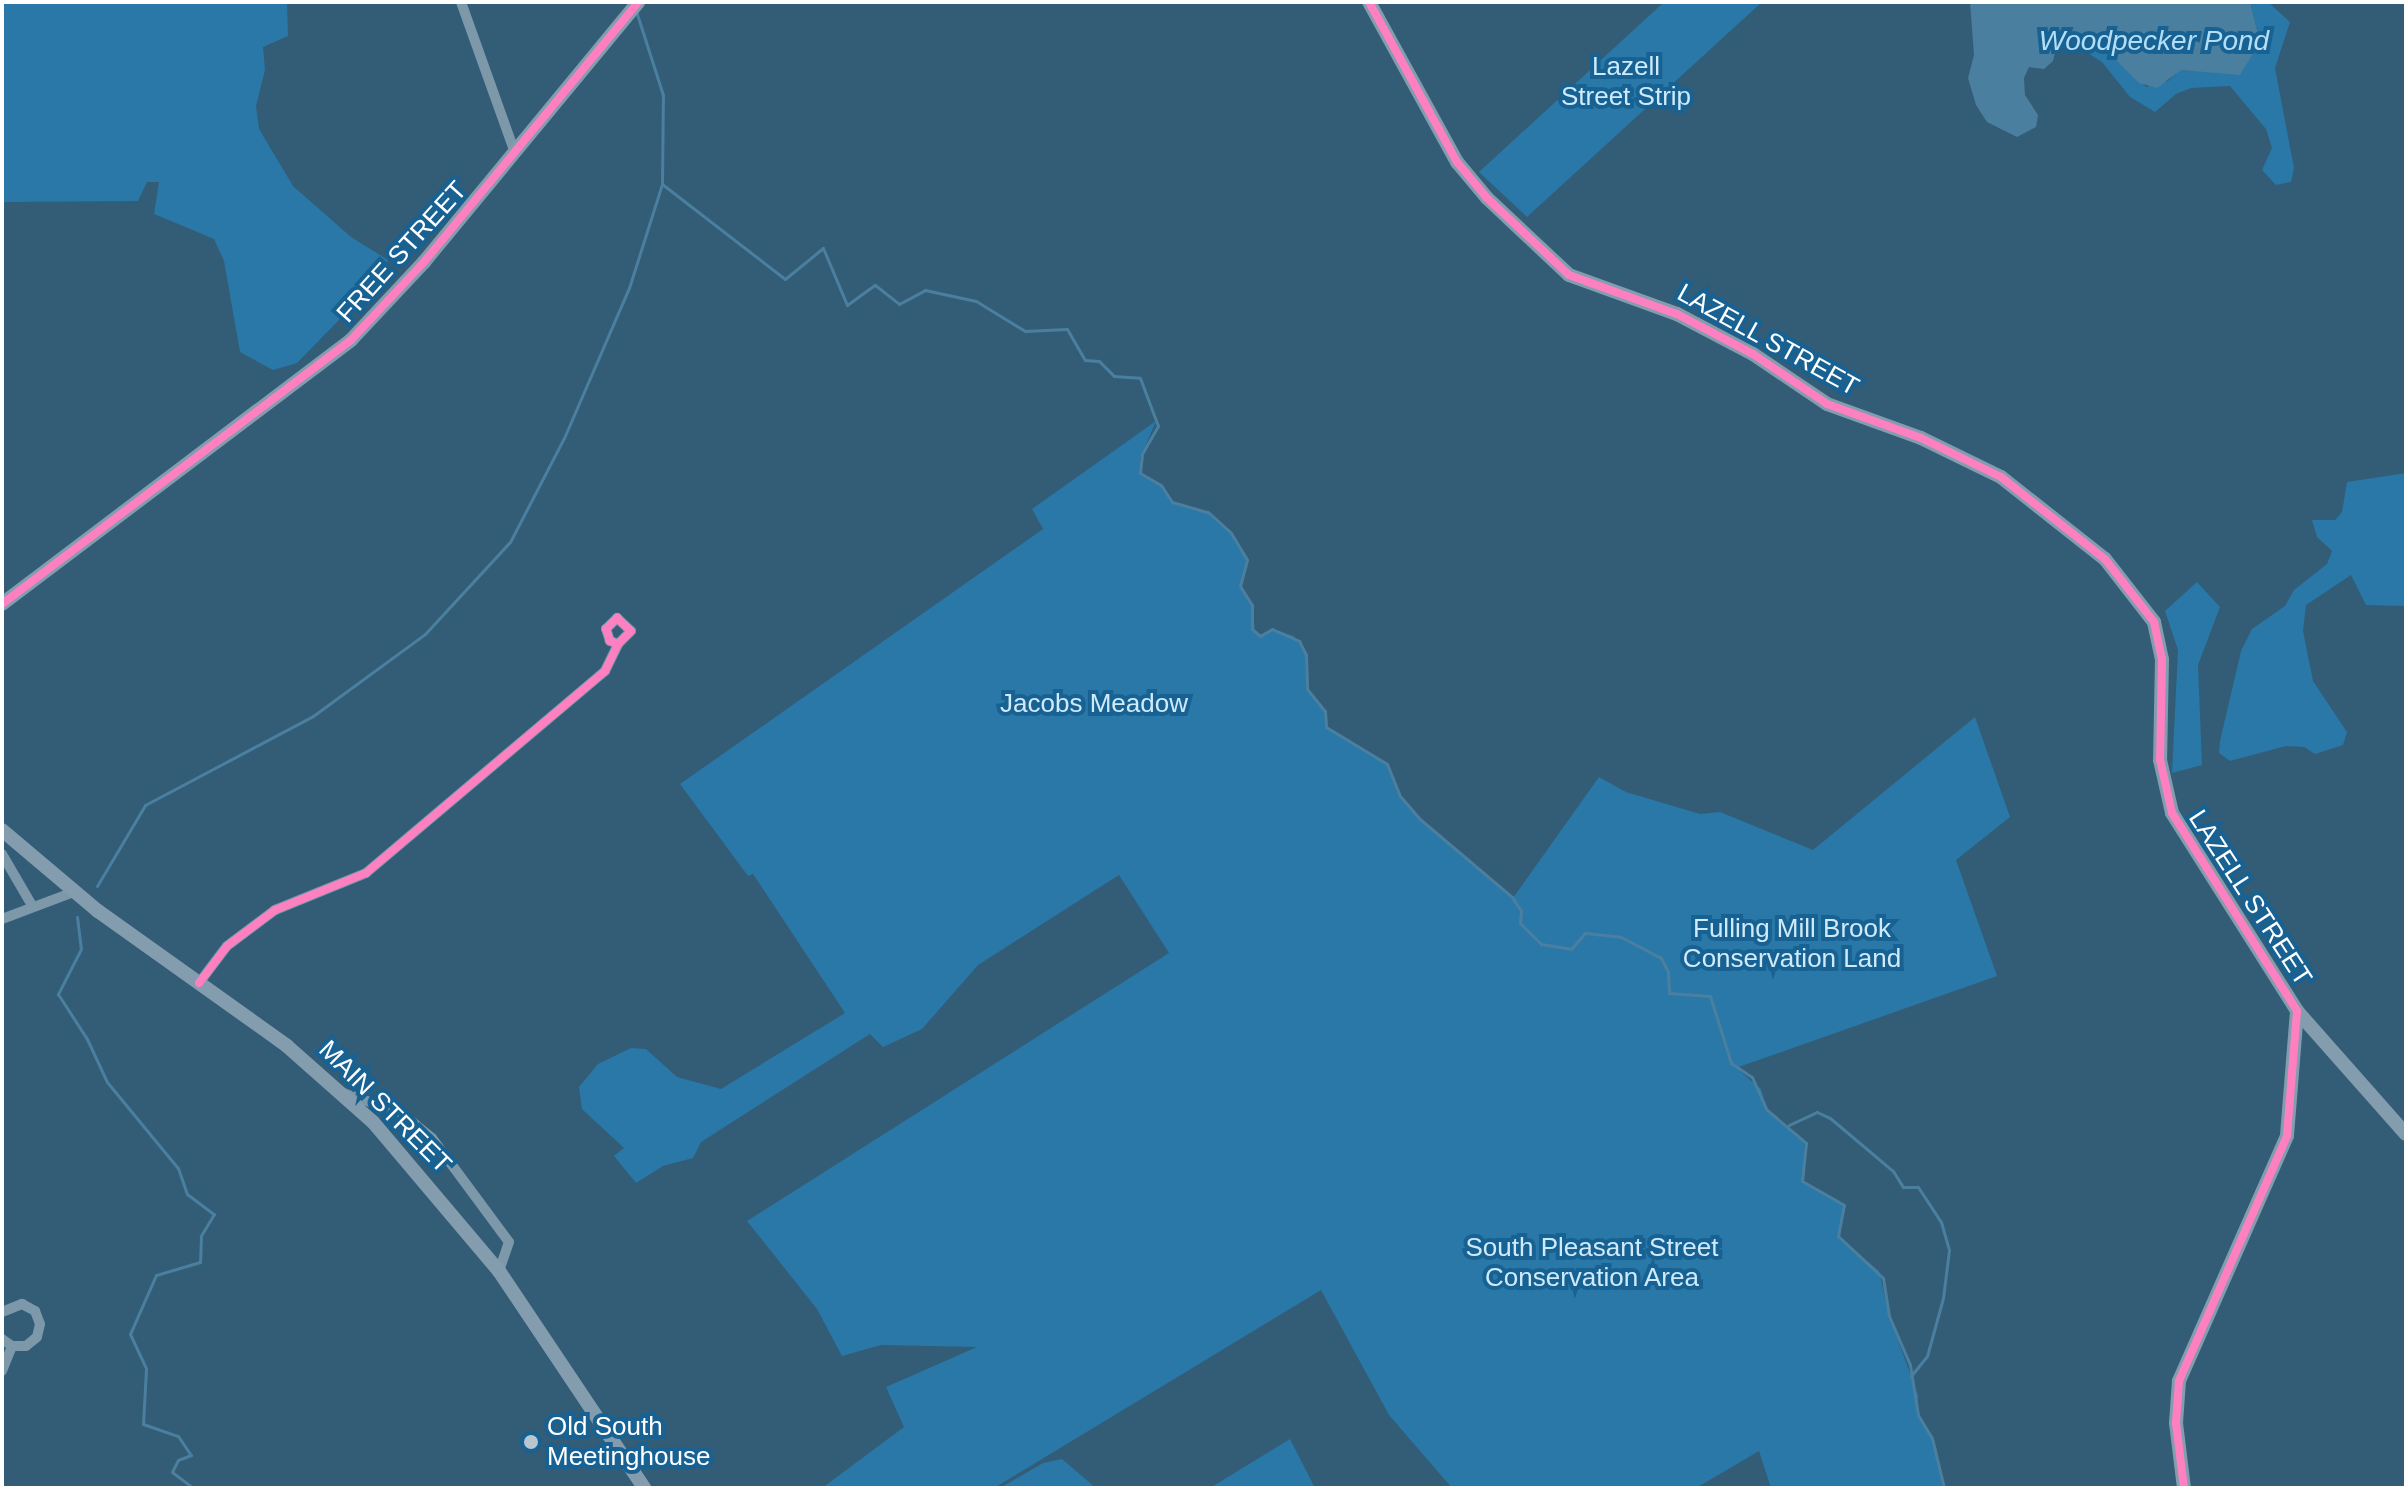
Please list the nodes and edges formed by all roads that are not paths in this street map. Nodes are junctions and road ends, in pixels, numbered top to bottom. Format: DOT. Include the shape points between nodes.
graph roads {
  1 [pos="461,2"];
  2 [pos="1369,2"];
  3 [pos="635,6"];
  4 [pos="515,153"];
  5 [pos="2,604"];
  6 [pos="618,644"];
  7 [pos="7,834"];
  8 [pos="3,856"];
  9 [pos="74,892"];
  10 [pos="33,907"];
  11 [pos="2,919"];
  12 [pos="199,983"];
  13 [pos="2297,1011"];
  14 [pos="343,1093"];
  15 [pos="2406,1134"];
  16 [pos="499,1271"];
  17 [pos="2,1312"];
  18 [pos="2,1339"];
  19 [pos="12,1346"];
  20 [pos="2,1371"];
  21 [pos="644,1488"];
  22 [pos="2184,1488"];
  1 -- 4 [label="street"];
  2 -- 13 [label="street, LAZELL STREET" via="1455,158 1487,198 1569,275 1677,314 1753,354 1827,404 1981,466 2024,492 2119,573 2146,609 2160,640 2160,760 2172,813"];
  3 -- 4 [label="street, FREE STREET"];
  4 -- 5 [label="street, FREE STREET" via="351,340"];
  6 -- 12 [label="street" via="605,671 366,873 275,910 227,946"];
  7 -- 8 [label="street, MAIN STREET"];
  7 -- 9 [label="street, MAIN STREET"];
  8 -- 10 [label="street, MAIN STREET"];
  9 -- 10 [label="street"];
  9 -- 12 [label="street, MAIN STREET"];
  10 -- 11 [label="street"];
  12 -- 14 [label="street, MAIN STREET"];
  13 -- 15 [label="street"];
  13 -- 22 [label="street, LAZELL STREET" via="2287,1136 2179,1381 2176,1423"];
  14 -- 16 [label="street, MAIN STREET" via="403,1153"];
  14 -- 16 [label="street" via="400,1112 432,1138 509,1242"];
  16 -- 21 [label="street, MAIN STREET"];
  17 -- 19 [label="street" via="22,1304 39,1317 37,1337 26,1346"];
  18 -- 19 [label="street"];
  19 -- 20 [label="street"];
}
